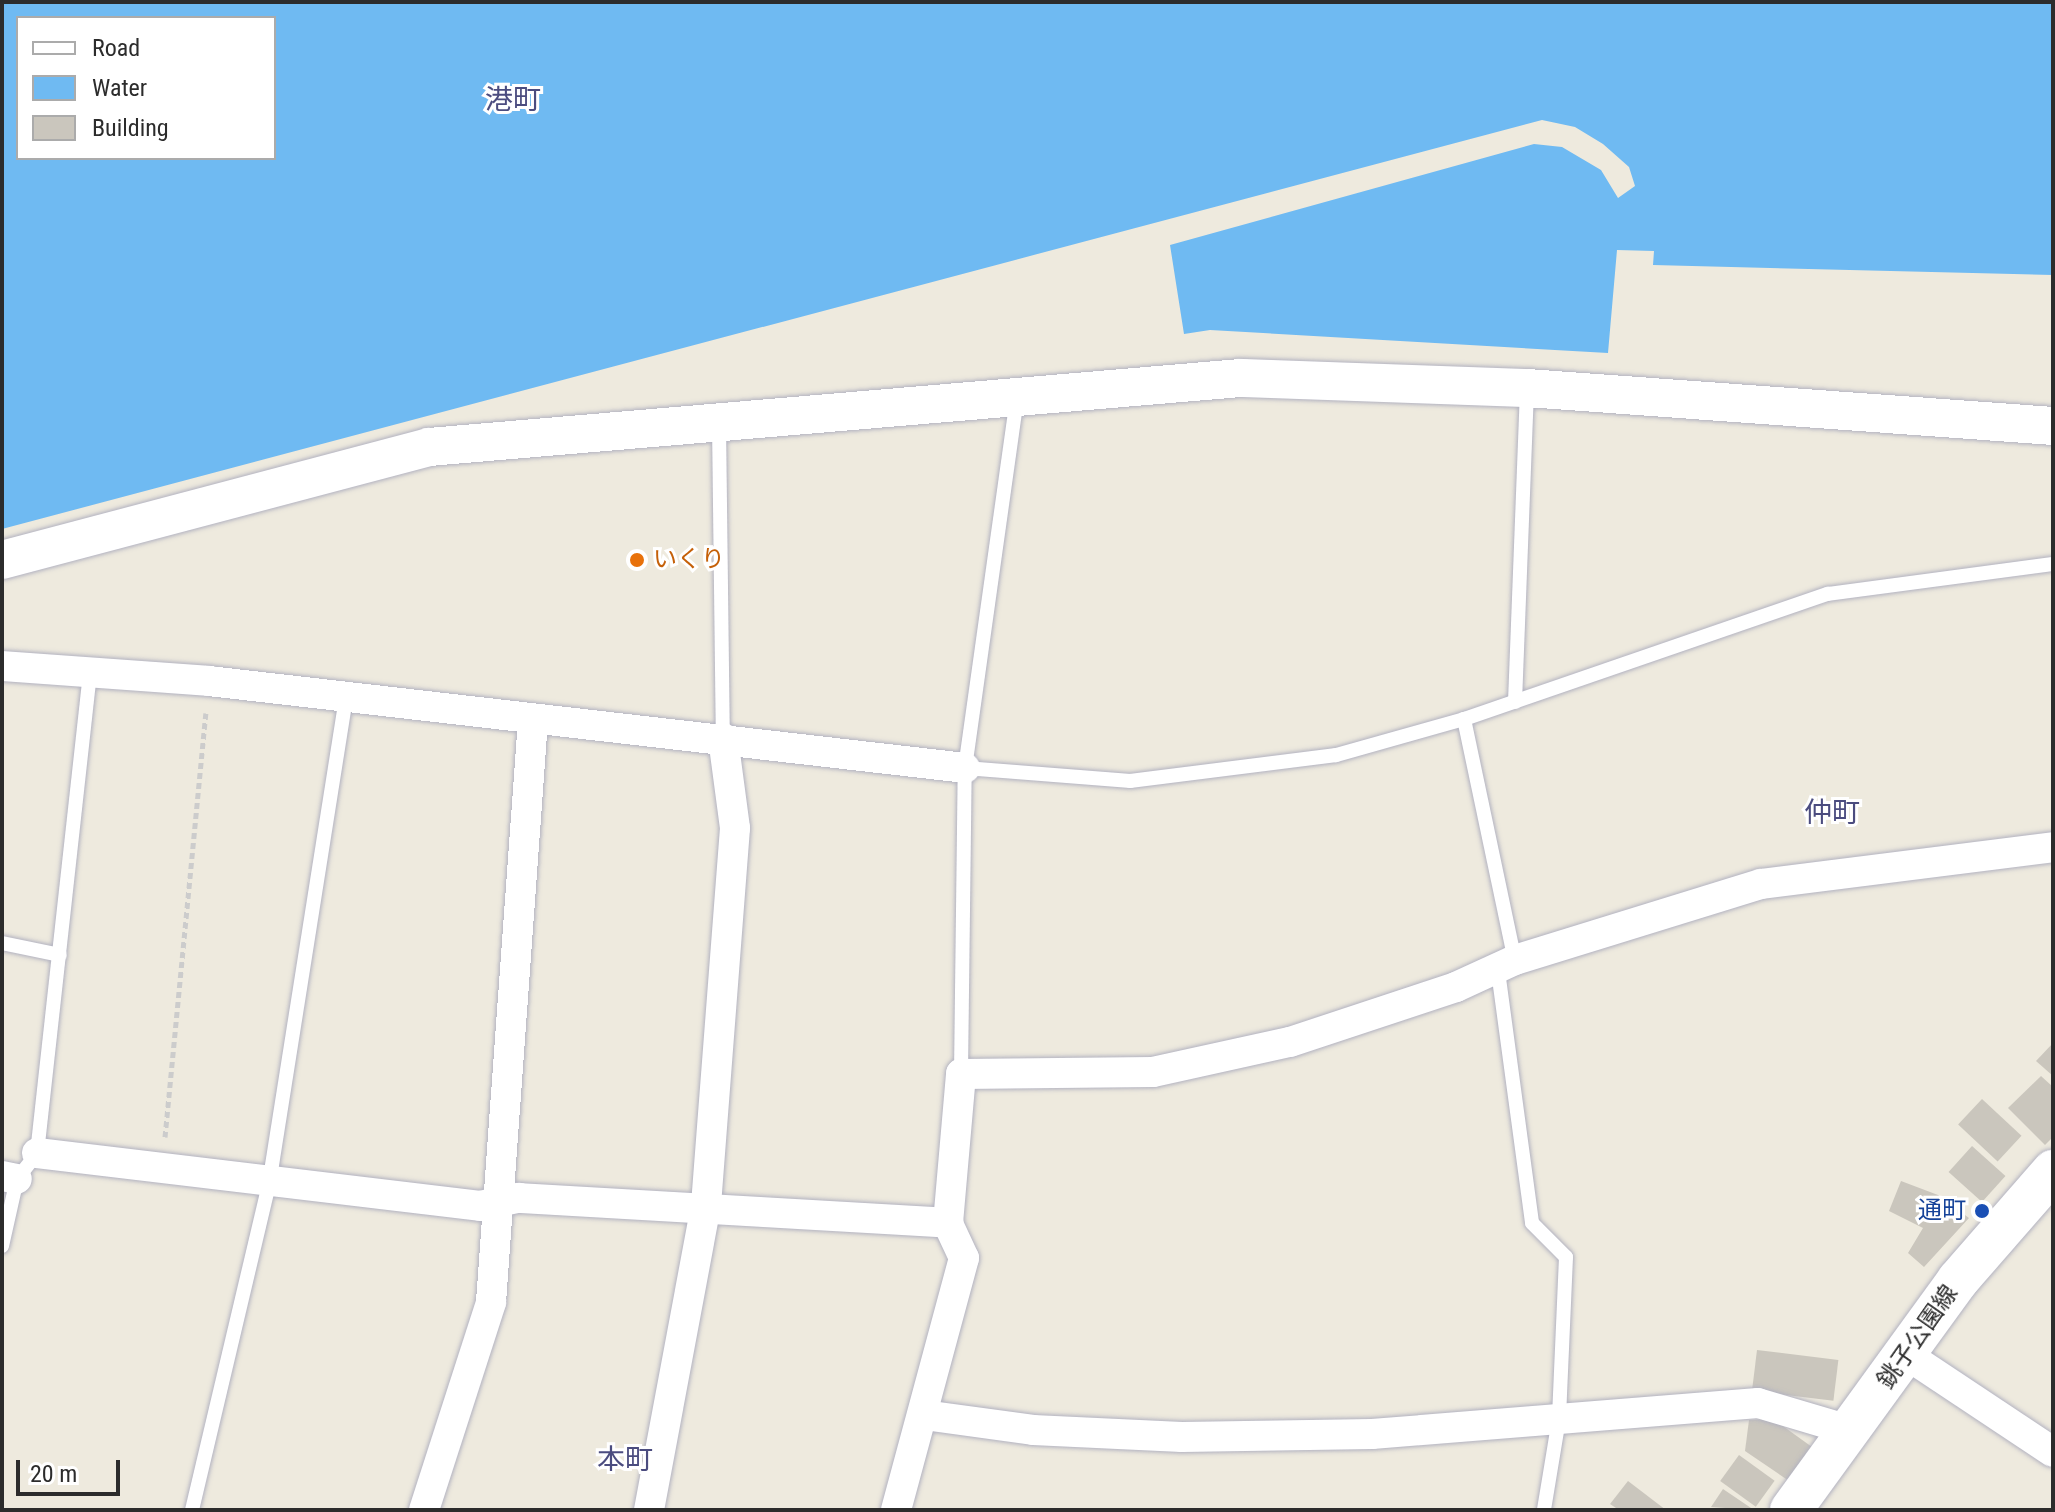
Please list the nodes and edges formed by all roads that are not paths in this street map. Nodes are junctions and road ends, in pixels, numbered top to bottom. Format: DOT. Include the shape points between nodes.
graph roads {
  1 [pos="1527,388"];
  2 [pos="1017,398"];
  3 [pos="719,423"];
  4 [pos="2053,426"];
  5 [pos="2,560"];
  6 [pos="2053,564"];
  7 [pos="2,666"];
  8 [pos="90,670"];
  9 [pos="346,700"];
  10 [pos="1515,702"];
  11 [pos="1464,719"];
  12 [pos="533,720"];
  13 [pos="723,738"];
  14 [pos="965,768"];
  15 [pos="2053,847"];
  16 [pos="2,943"];
  17 [pos="60,955"];
  18 [pos="1507,965"];
  19 [pos="961,1074"];
  20 [pos="37,1153"];
  21 [pos="2053,1171"];
  22 [pos="10,1178"];
  23 [pos="269,1184"];
  24 [pos="499,1203"];
  25 [pos="706,1205"];
  26 [pos="948,1223"];
  27 [pos="2,1246"];
  28 [pos="1907,1355"];
  29 [pos="924,1415"];
  30 [pos="1559,1419"];
  31 [pos="1852,1431"];
  32 [pos="2053,1452"];
  33 [pos="192,1510"];
  34 [pos="424,1510"];
  35 [pos="649,1510"];
  36 [pos="896,1510"];
  37 [pos="1544,1510"];
  38 [pos="1791,1510"];
  1 -- 2 [label="street" via="1241,378"];
  1 -- 4 [label="street"];
  1 -- 10 [label="lane"];
  2 -- 3 [label="street"];
  2 -- 14 [label="lane"];
  3 -- 5 [label="street" via="429,447"];
  3 -- 13 [label="lane"];
  6 -- 10 [label="lane" via="1828,594"];
  7 -- 8 [label="street"];
  8 -- 9 [label="street"];
  8 -- 17 [label="lane"];
  9 -- 12 [label="street"];
  9 -- 23 [label="lane"];
  10 -- 11 [label="lane"];
  11 -- 14 [label="lane" via="1336,755 1214,775 1130,781"];
  11 -- 18 [label="lane"];
  12 -- 13 [label="street"];
  12 -- 24 [label="street"];
  13 -- 14 [label="street"];
  13 -- 25 [label="street" via="735,828"];
  14 -- 19 [label="lane"];
  15 -- 18 [label="street" via="1761,884"];
  16 -- 17 [label="lane"];
  17 -- 20 [label="lane"];
  18 -- 19 [label="street" via="1290,1042 1153,1072"];
  18 -- 30 [label="lane" via="1532,1223 1566,1257"];
  19 -- 26 [label="street"];
  20 -- 22 [label="lane"];
  20 -- 23 [label="street"];
  21 -- 28 [label="main road, 銚子公園線" via="1958,1280"];
  22 -- 27 [label="lane"];
  23 -- 24 [label="street"];
  23 -- 33 [label="lane"];
  24 -- 25 [label="street" via="519,1198"];
  24 -- 34 [label="street" via="491,1302"];
  25 -- 26 [label="street"];
  25 -- 35 [label="street"];
  26 -- 29 [label="street" via="964,1258"];
  28 -- 31 [label="main road, 銚子公園線"];
  28 -- 32 [label="street"];
  29 -- 30 [label="street" via="1033,1430 1182,1437 1372,1434"];
  29 -- 36 [label="street"];
  30 -- 31 [label="street" via="1758,1403"];
  30 -- 37 [label="lane"];
  31 -- 38 [label="main road, 銚子公園線"];
}
